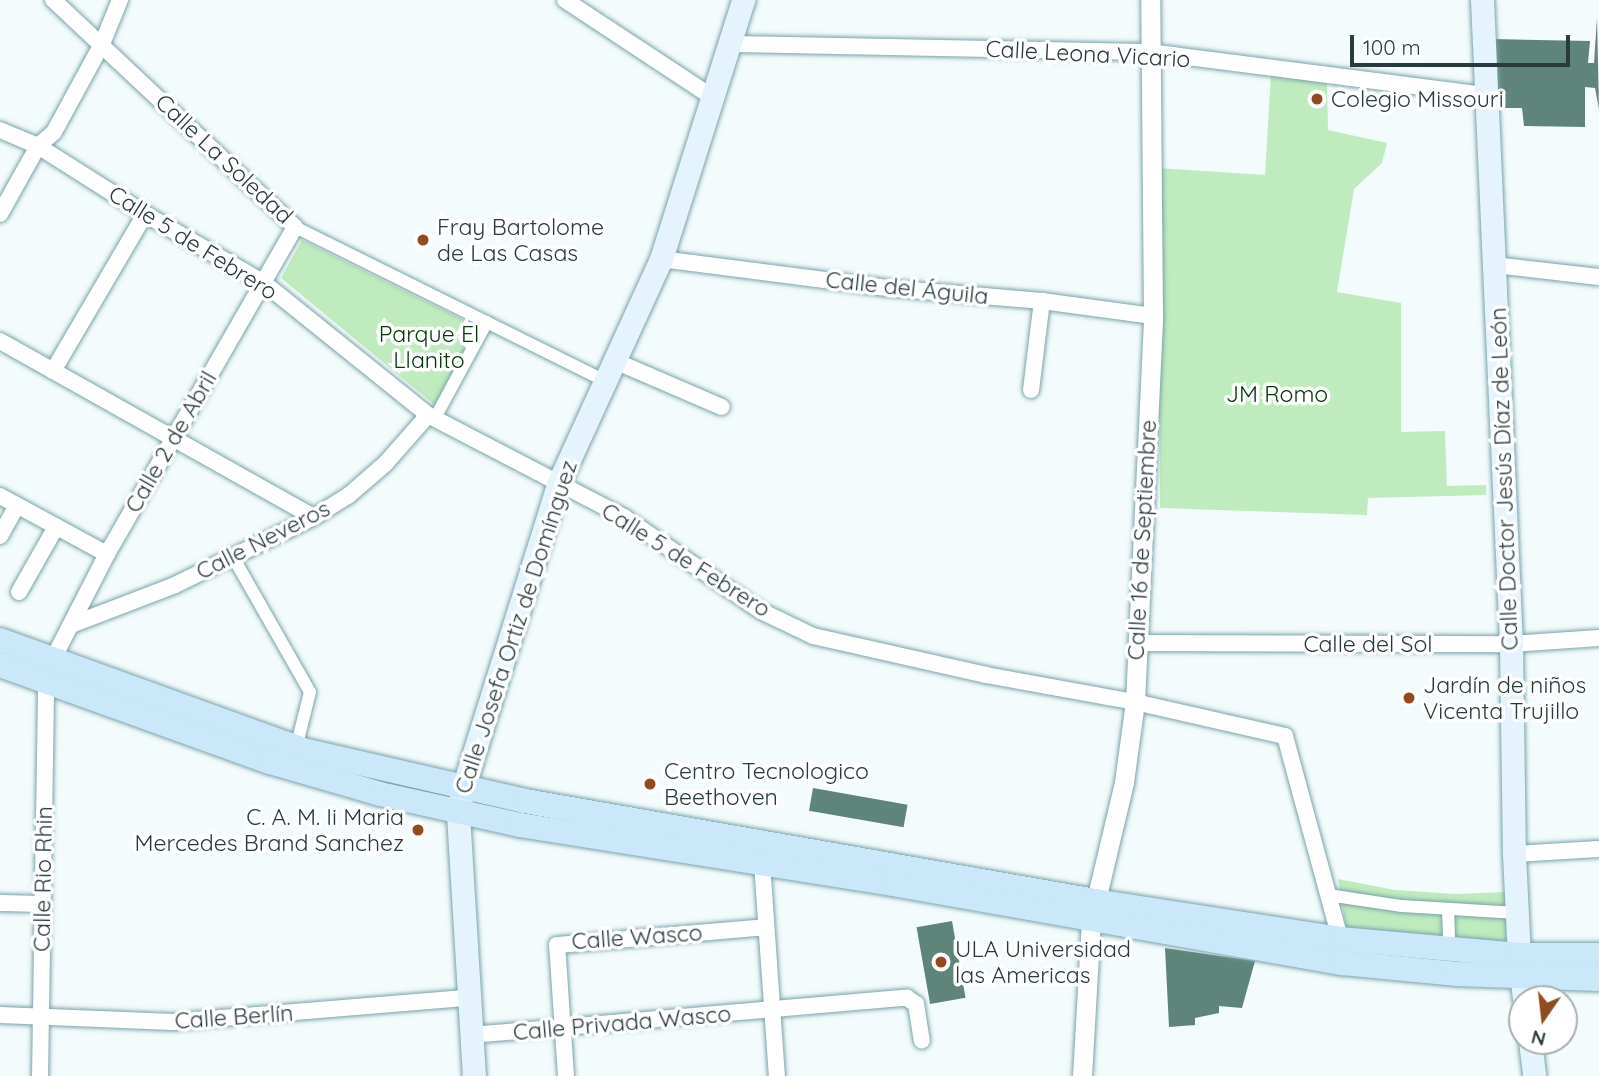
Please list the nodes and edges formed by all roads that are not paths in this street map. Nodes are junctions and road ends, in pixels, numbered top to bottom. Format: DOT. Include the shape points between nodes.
graph roads {
  1 [pos="53,0"];
  2 [pos="120,0"];
  3 [pos="565,0"];
  4 [pos="743,0"];
  5 [pos="1150,0"];
  6 [pos="1482,0"];
  7 [pos="102,44"];
  8 [pos="730,44"];
  9 [pos="1149,52"];
  10 [pos="1486,95"];
  11 [pos="712,97"];
  12 [pos="0,130"];
  13 [pos="38,146"];
  14 [pos="0,214"];
  15 [pos="145,214"];
  16 [pos="295,227"];
  17 [pos="662,259"];
  18 [pos="1495,265"];
  19 [pos="1599,277"];
  20 [pos="264,283"];
  21 [pos="1042,301"];
  22 [pos="1153,316"];
  23 [pos="487,322"];
  24 [pos="0,341"];
  25 [pos="53,371"];
  26 [pos="610,371"];
  27 [pos="1031,390"];
  28 [pos="722,407"];
  29 [pos="431,416"];
  30 [pos="172,438"];
  31 [pos="558,484"];
  32 [pos="0,496"];
  33 [pos="17,505"];
  34 [pos="314,517"];
  35 [pos="56,527"];
  36 [pos="0,536"];
  37 [pos="107,554"];
  38 [pos="233,557"];
  39 [pos="19,592"];
  40 [pos="71,625"];
  41 [pos="1599,638"];
  42 [pos="0,640"];
  43 [pos="1137,643"];
  44 [pos="1511,644"];
  45 [pos="0,665"];
  46 [pos="49,671"];
  47 [pos="1135,702"];
  48 [pos="296,748"];
  49 [pos="460,800"];
  50 [pos="1599,849"];
  51 [pos="1514,854"];
  52 [pos="762,863"];
  53 [pos="1328,895"];
  54 [pos="0,903"];
  55 [pos="43,904"];
  56 [pos="1448,909"];
  57 [pos="1093,911"];
  58 [pos="1517,913"];
  59 [pos="765,927"];
  60 [pos="1340,939"];
  61 [pos="1449,942"];
  62 [pos="1599,955"];
  63 [pos="1522,978"];
  64 [pos="1599,979"];
  65 [pos="467,998"];
  66 [pos="773,1010"];
  67 [pos="0,1016"];
  68 [pos="41,1016"];
  69 [pos="564,1028"];
  70 [pos="471,1035"];
  71 [pos="922,1041"];
  72 [pos="1532,1055"];
  73 [pos="40,1076"];
  74 [pos="474,1076"];
  75 [pos="566,1076"];
  76 [pos="778,1076"];
  77 [pos="1082,1076"];
  78 [pos="1534,1076"];
  1 -- 7 [label="street, Calle La Soledad"];
  2 -- 7 [label="street"];
  3 -- 11 [label="street"];
  4 -- 8 [label="main road, Calle Josefa Ortiz de Domínguez"];
  5 -- 9 [label="street, Calle 16 de Septiembre"];
  6 -- 10 [label="main road, Calle Doctor Jesús Díaz de León"];
  7 -- 13 [label="street" via="54,132"];
  7 -- 16 [label="street, Calle La Soledad"];
  8 -- 9 [label="street, Calle Leona Vicario"];
  8 -- 11 [label="main road, Calle Josefa Ortiz de Domínguez"];
  9 -- 10 [label="street, Calle Leona Vicario"];
  9 -- 22 [label="street, Calle 16 de Septiembre"];
  10 -- 18 [label="main road, Calle Doctor Jesús Díaz de León"];
  11 -- 17 [label="main road, Calle Josefa Ortiz de Domínguez"];
  12 -- 13 [label="street, Calle 5 de Febrero"];
  13 -- 14 [label="street"];
  13 -- 15 [label="street, Calle 5 de Febrero"];
  15 -- 20 [label="street, Calle 5 de Febrero"];
  15 -- 25 [label="street"];
  16 -- 20 [label="street, Calle 2 de Abril"];
  16 -- 23 [label="street, Calle La Soledad"];
  17 -- 21 [label="street, Calle del Águila" via="887,288"];
  17 -- 26 [label="main road, Calle Josefa Ortiz de Domínguez"];
  18 -- 19 [label="street"];
  18 -- 44 [label="main road, Calle Doctor Jesús Díaz de León"];
  20 -- 29 [label="street, Calle 5 de Febrero"];
  20 -- 30 [label="street, Calle 2 de Abril"];
  21 -- 22 [label="street, Calle del Águila"];
  21 -- 27 [label="street"];
  22 -- 43 [label="street, Calle 16 de Septiembre"];
  23 -- 26 [label="street, Calle La Soledad"];
  23 -- 29 [label="street"];
  24 -- 25 [label="street"];
  25 -- 30 [label="street"];
  26 -- 28 [label="street"];
  26 -- 31 [label="main road, Calle Josefa Ortiz de Domínguez"];
  29 -- 31 [label="street, Calle 5 de Febrero"];
  29 -- 34 [label="street, Calle Neveros" via="348,496"];
  30 -- 34 [label="street"];
  30 -- 37 [label="street, Calle 2 de Abril"];
  31 -- 47 [label="street, Calle 5 de Febrero" via="624,517 761,611 813,636 986,676"];
  31 -- 49 [label="main road, Calle Josefa Ortiz de Domínguez"];
  32 -- 33 [label="street"];
  33 -- 35 [label="street"];
  33 -- 36 [label="street"];
  34 -- 38 [label="street, Calle Neveros"];
  35 -- 37 [label="street"];
  35 -- 39 [label="street"];
  37 -- 40 [label="street, Calle 2 de Abril"];
  38 -- 40 [label="street, Calle Neveros"];
  38 -- 48 [label="street" via="310,692"];
  40 -- 46 [label="street, Calle 2 de Abril"];
  41 -- 44 [label="street, Calle del Sol"];
  42 -- 46 [label="main road"];
  43 -- 44 [label="street, Calle del Sol"];
  43 -- 47 [label="street, Calle 16 de Septiembre"];
  44 -- 51 [label="main road, Calle Doctor Jesús Díaz de León"];
  45 -- 46 [label="main road"];
  46 -- 48 [label="main road"];
  46 -- 49 [label="main road" via="270,762"];
  46 -- 55 [label="street, Calle Rio Rhin"];
  47 -- 53 [label="street, Calle 5 de Febrero" via="1285,736"];
  47 -- 57 [label="street, Calle 16 de Septiembre" via="1124,782"];
  48 -- 49 [label="main road"];
  49 -- 52 [label="main road"];
  49 -- 57 [label="main road"];
  49 -- 65 [label="main road, Calle Josefa Ortiz de Domínguez"];
  50 -- 51 [label="street"];
  51 -- 58 [label="main road, Calle Doctor Jesús Díaz de León"];
  52 -- 57 [label="main road"];
  52 -- 59 [label="street"];
  53 -- 56 [label="street"];
  53 -- 60 [label="street"];
  54 -- 55 [label="street"];
  55 -- 68 [label="street, Calle Rio Rhin"];
  56 -- 58 [label="street"];
  56 -- 61 [label="street"];
  57 -- 60 [label="main road"];
  57 -- 63 [label="main road" via="1343,963"];
  57 -- 77 [label="street, Calle 16 de Septiembre"];
  58 -- 63 [label="main road, Calle Doctor Jesús Díaz de León"];
  59 -- 66 [label="street"];
  59 -- 69 [label="street, Calle Wasco" via="561,943 556,948"];
  60 -- 63 [label="main road"];
  62 -- 63 [label="main road"];
  63 -- 64 [label="main road"];
  65 -- 68 [label="street, Calle Berlín" via="173,1022"];
  65 -- 70 [label="main road, Calle Josefa Ortiz de Domínguez"];
  66 -- 69 [label="street, Calle Privada Wasco"];
  66 -- 71 [label="street" via="913,999"];
  66 -- 76 [label="street"];
  67 -- 68 [label="street, Calle Berlín"];
  68 -- 73 [label="street, Calle Rio Rhin"];
  69 -- 70 [label="street, Calle Privada Wasco"];
  69 -- 75 [label="street, Calle Wasco"];
  70 -- 74 [label="main road, Calle Josefa Ortiz de Domínguez"];
  72 -- 78 [label="main road"];
}
